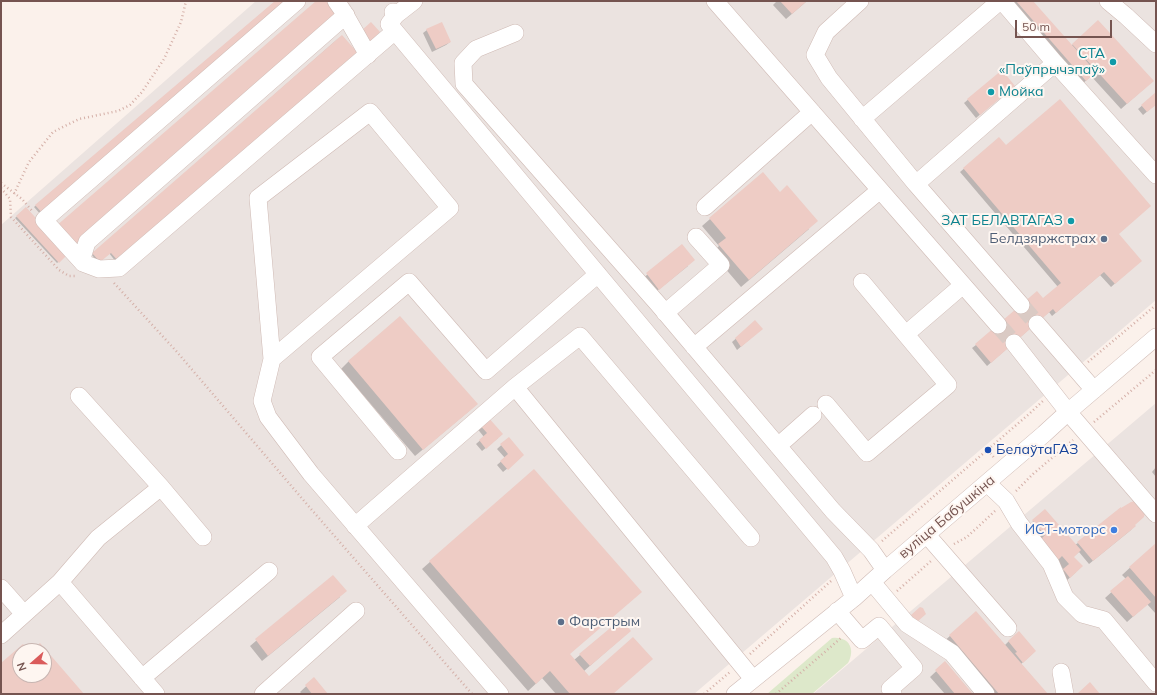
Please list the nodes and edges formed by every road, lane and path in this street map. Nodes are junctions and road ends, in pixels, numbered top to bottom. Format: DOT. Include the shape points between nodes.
graph roads {
  1 [pos="186,1"];
  2 [pos="297,1"];
  3 [pos="414,1"];
  4 [pos="714,1"];
  5 [pos="860,1"];
  6 [pos="1001,1"];
  7 [pos="1108,1"];
  8 [pos="341,8"];
  9 [pos="395,20"];
  10 [pos="515,33"];
  11 [pos="1156,44"];
  12 [pos="368,55"];
  13 [pos="1054,63"];
  14 [pos="812,112"];
  15 [pos="862,118"];
  16 [pos="1156,175"];
  17 [pos="1,183"];
  18 [pos="916,184"];
  19 [pos="1,188"];
  20 [pos="880,190"];
  21 [pos="14,194"];
  22 [pos="705,207"];
  23 [pos="44,220"];
  24 [pos="696,237"];
  25 [pos="83,269"];
  26 [pos="598,274"];
  27 [pos="111,280"];
  28 [pos="862,282"];
  29 [pos="963,285"];
  30 [pos="1021,305"];
  31 [pos="1156,305"];
  32 [pos="666,313"];
  33 [pos="1037,324"];
  34 [pos="998,325"];
  35 [pos="913,328"];
  36 [pos="1156,338"];
  37 [pos="1014,343"];
  38 [pos="694,347"];
  39 [pos="272,359"];
  40 [pos="1156,370"];
  41 [pos="1078,372"];
  42 [pos="514,387"];
  43 [pos="1094,390"];
  44 [pos="1053,392"];
  45 [pos="79,396"];
  46 [pos="826,404"];
  47 [pos="1068,412"];
  48 [pos="813,415"];
  49 [pos="1084,430"];
  50 [pos="778,446"];
  51 [pos="398,451"];
  52 [pos="987,483"];
  53 [pos="161,487"];
  54 [pos="1006,501"];
  55 [pos="1156,514"];
  56 [pos="356,526"];
  57 [pos="927,535"];
  58 [pos="203,537"];
  59 [pos="751,538"];
  60 [pos="871,550"];
  61 [pos="942,552"];
  62 [pos="886,570"];
  63 [pos="269,571"];
  64 [pos="842,571"];
  65 [pos="60,582"];
  66 [pos="872,582"];
  67 [pos="1,588"];
  68 [pos="854,598"];
  69 [pos="887,599"];
  70 [pos="356,611"];
  71 [pos="837,611"];
  72 [pos="24,614"];
  73 [pos="1008,628"];
  74 [pos="852,629"];
  75 [pos="1,635"];
  76 [pos="740,663"];
  77 [pos="1061,672"];
  78 [pos="142,678"];
  79 [pos="753,679"];
  80 [pos="1156,683"];
  81 [pos="156,694"];
  82 [pos="263,694"];
  83 [pos="472,694"];
  84 [pos="500,694"];
  85 [pos="704,694"];
  86 [pos="735,694"];
  87 [pos="776,694"];
  88 [pos="893,694"];
  89 [pos="986,694"];
  90 [pos="1065,694"];
  1 -- 21 [label="path" via="181,22 164,59 142,92 130,105 79,119 53,132 29,162"];
  2 -- 23 [label="street"];
  3 -- 9 [label="street"];
  4 -- 14 [label="street"];
  5 -- 15 [label="street" via="826,32 815,55 829,78"];
  6 -- 13 [label="street"];
  6 -- 15 [label="street"];
  7 -- 11 [label="street"];
  8 -- 12 [label="street"];
  8 -- 25 [label="street" via="87,242 83,255"];
  9 -- 12 [label="street"];
  9 -- 26 [label="street"];
  10 -- 32 [label="street" via="476,50 463,63 464,84"];
  12 -- 25 [label="street" via="120,268"];
  13 -- 16 [label="street"];
  13 -- 18 [label="street"];
  14 -- 20 [label="street"];
  14 -- 22 [label="street"];
  15 -- 18 [label="street"];
  17 -- 21 [label="path"];
  18 -- 30 [label="street"];
  19 -- 25 [label="path" via="10,199 11,217 59,270 69,276"];
  20 -- 29 [label="street"];
  20 -- 38 [label="street"];
  21 -- 23 [label="path"];
  23 -- 25 [label="street"];
  24 -- 32 [label="street" via="721,265"];
  26 -- 51 [label="street" via="486,371 409,282 320,357"];
  26 -- 64 [label="street" via="834,557"];
  27 -- 83 [label="path" via="177,352"];
  28 -- 46 [label="street" via="948,385 867,453"];
  29 -- 34 [label="street"];
  29 -- 35 [label="street"];
  31 -- 41 [label="path"];
  32 -- 38 [label="street"];
  33 -- 41 [label="street"];
  36 -- 43 [label="street, вуліца Бабушкіна"];
  37 -- 44 [label="street"];
  38 -- 50 [label="street"];
  39 -- 39 [label="street" via="450,208 370,112 258,198"];
  39 -- 56 [label="street" via="262,401 268,417 311,474"];
  40 -- 49 [label="path"];
  41 -- 43 [label="street"];
  42 -- 56 [label="street"];
  42 -- 59 [label="street" via="580,336"];
  42 -- 76 [label="street"];
  43 -- 47 [label="street, вуліца Бабушкіна"];
  44 -- 47 [label="street"];
  44 -- 60 [label="path"];
  45 -- 53 [label="street"];
  47 -- 49 [label="street"];
  47 -- 52 [label="street, вуліца Бабушкіна"];
  48 -- 50 [label="street"];
  49 -- 54 [label="path"];
  49 -- 55 [label="street"];
  50 -- 60 [label="street" via="833,511"];
  52 -- 54 [label="street"];
  52 -- 57 [label="street, вуліца Бабушкіна"];
  53 -- 58 [label="street"];
  53 -- 65 [label="street" via="98,538"];
  54 -- 61 [label="path" via="967,537"];
  54 -- 80 [label="street" via="1019,523 1051,564 1065,597 1082,614 1104,620"];
  56 -- 84 [label="street"];
  57 -- 61 [label="street"];
  57 -- 62 [label="street, вуліца Бабушкіна"];
  60 -- 62 [label="street"];
  61 -- 69 [label="path"];
  61 -- 73 [label="street"];
  62 -- 66 [label="street, вуліца Бабушкіна"];
  63 -- 78 [label="street"];
  64 -- 68 [label="street"];
  64 -- 76 [label="path"];
  65 -- 72 [label="street"];
  65 -- 78 [label="street"];
  66 -- 68 [label="street, вуліца Бабушкіна"];
  66 -- 69 [label="street"];
  67 -- 72 [label="street"];
  68 -- 71 [label="street, вуліца Бабушкіна"];
  69 -- 89 [label="street" via="907,624 952,653"];
  70 -- 82 [label="street"];
  71 -- 74 [label="street"];
  71 -- 79 [label="street, вуліца Бабушкіна"];
  72 -- 75 [label="street"];
  74 -- 87 [label="path"];
  74 -- 88 [label="street" via="862,640 878,626 914,668 890,690"];
  76 -- 79 [label="street"];
  76 -- 85 [label="path"];
  77 -- 90 [label="street"];
  78 -- 81 [label="street"];
  79 -- 86 [label="street, вуліца Бабушкіна"];
}
